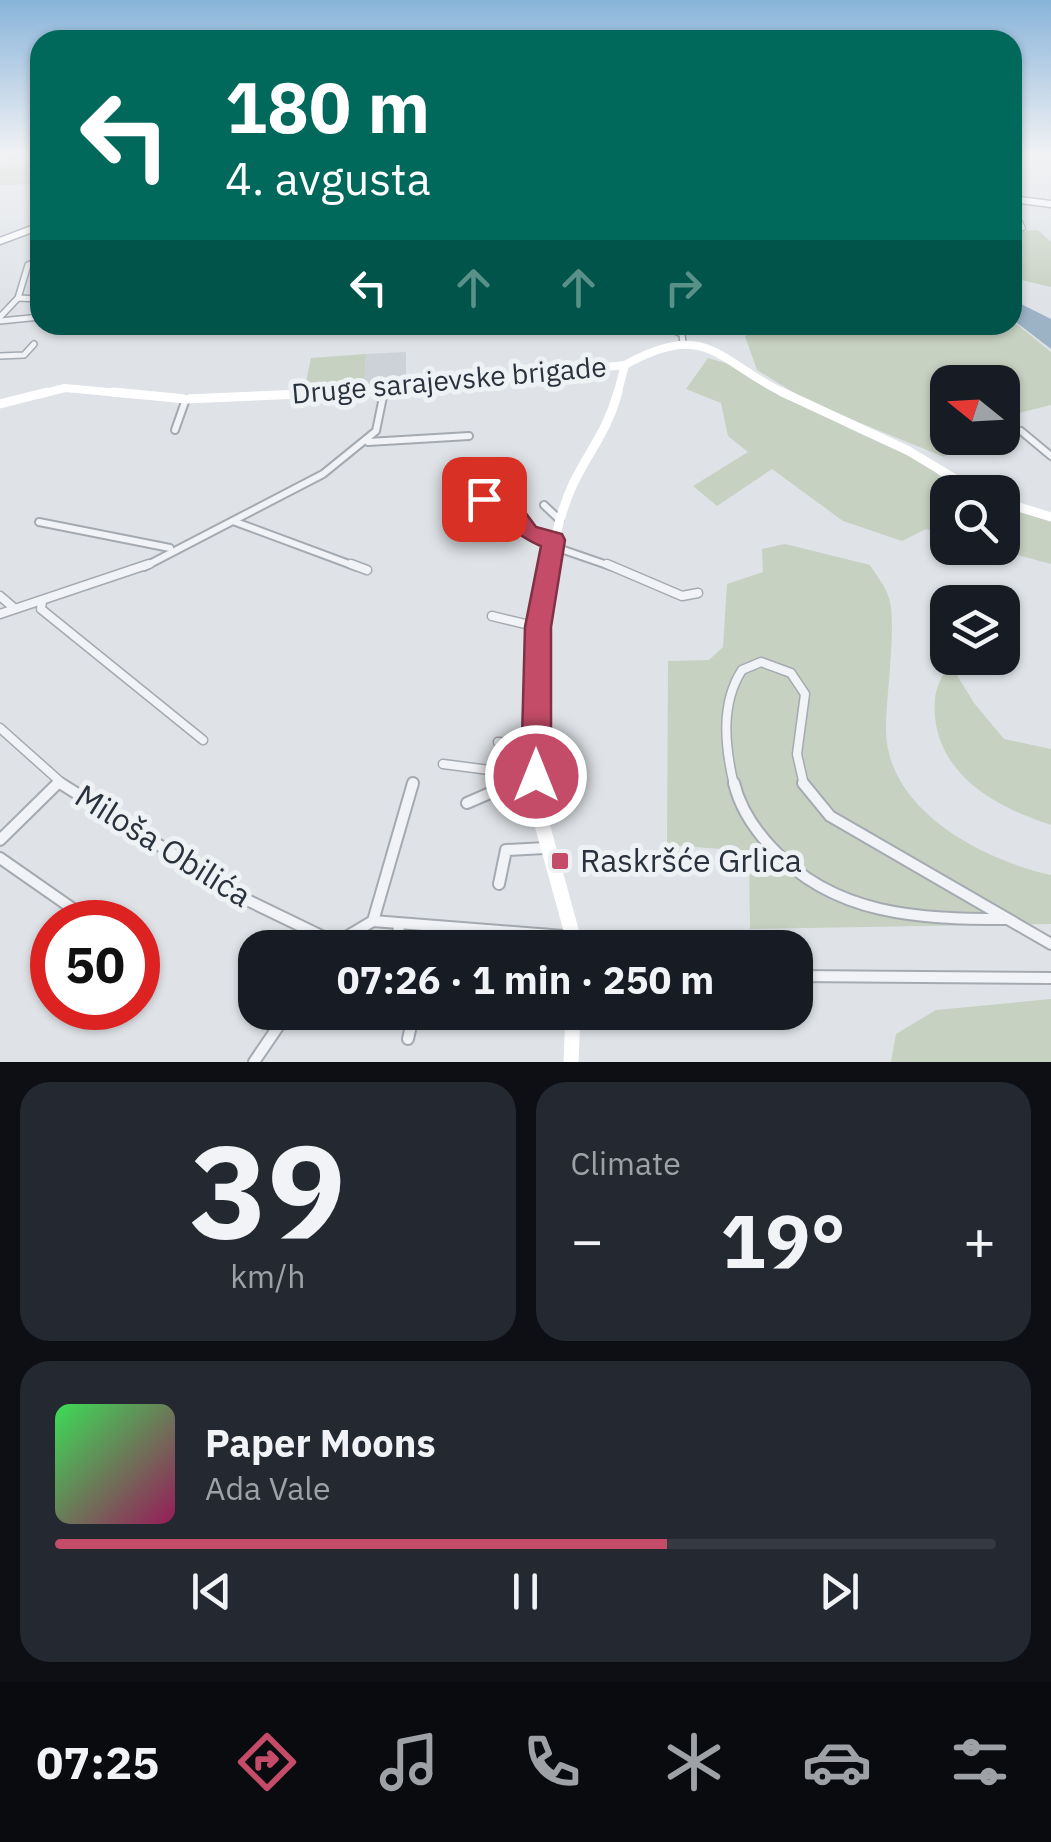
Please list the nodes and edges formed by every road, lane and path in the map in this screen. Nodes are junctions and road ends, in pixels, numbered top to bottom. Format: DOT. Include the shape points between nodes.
graph roads {
  1 [pos="30,230"];
  2 [pos="0,242"];
  3 [pos="30,264"];
  4 [pos="18,298"];
  5 [pos="30,301"];
  6 [pos="30,317"];
  7 [pos="0,318"];
  8 [pos="681,335"];
  9 [pos="34,344"];
  10 [pos="682,344"];
  11 [pos="0,356"];
  12 [pos="625,365"];
  13 [pos="384,391"];
  14 [pos="186,399"];
  15 [pos="0,404"];
  16 [pos="175,430"];
  17 [pos="1021,431"];
  18 [pos="469,436"];
  19 [pos="367,442"];
  20 [pos="1051,456"];
  21 [pos="949,475"];
  22 [pos="484,499"];
  23 [pos="544,505"];
  24 [pos="1020,508"];
  25 [pos="1051,517"];
  26 [pos="560,520"];
  27 [pos="232,521"];
  28 [pos="39,522"];
  29 [pos="553,543"];
  30 [pos="172,548"];
  31 [pos="598,560"];
  32 [pos="368,570"];
  33 [pos="610,571"];
  34 [pos="698,592"];
  35 [pos="0,596"];
  36 [pos="42,602"];
  37 [pos="15,609"];
  38 [pos="0,614"];
  39 [pos="492,616"];
  40 [pos="538,627"];
  41 [pos="0,728"];
  42 [pos="204,740"];
  43 [pos="498,742"];
  44 [pos="536,745"];
  45 [pos="443,764"];
  46 [pos="531,776"];
  47 [pos="59,782"];
  48 [pos="413,782"];
  49 [pos="467,803"];
  50 [pos="0,840"];
  51 [pos="549,848"];
  52 [pos="0,858"];
  53 [pos="499,884"];
  54 [pos="61,900"];
  55 [pos="1006,919"];
  56 [pos="374,921"];
  57 [pos="398,924"];
  58 [pos="306,930"];
  59 [pos="359,930"];
  60 [pos="398,930"];
  61 [pos="457,930"];
  62 [pos="573,930"];
  63 [pos="1051,944"];
  64 [pos="813,976"];
  65 [pos="1051,978"];
  66 [pos="276,1030"];
  67 [pos="410,1030"];
  68 [pos="572,1030"];
  69 [pos="408,1039"];
  70 [pos="254,1062"];
  71 [pos="571,1062"];
  1 -- 2 [label="main road"];
  3 -- 4 [label="street"];
  4 -- 5 [label="street"];
  4 -- 7 [label="street"];
  6 -- 7 [label="street"];
  8 -- 10 [label="street"];
  9 -- 11 [label="street" via="24,355"];
  10 -- 12 [label="main road, Druge sarajevske brigade"];
  10 -- 21 [label="main road" via="721,352 773,388"];
  12 -- 13 [label="main road, Druge sarajevske brigade"];
  12 -- 26 [label="main road" via="609,426 574,482"];
  13 -- 14 [label="main road, Druge sarajevske brigade"];
  13 -- 19 [label="street" via="376,431"];
  14 -- 15 [label="main road, Druge sarajevske brigade" via="66,388"];
  14 -- 16 [label="street"];
  17 -- 20 [label="street"];
  18 -- 19 [label="street"];
  19 -- 27 [label="street" via="323,474"];
  22 -- 29 [label="street" via="517,518 528,533"];
  23 -- 26 [label="street"];
  24 -- 25 [label="main road"];
  26 -- 29 [label="main road"];
  27 -- 30 [label="street"];
  27 -- 32 [label="street"];
  28 -- 30 [label="street"];
  29 -- 31 [label="street"];
  29 -- 40 [label="main road"];
  30 -- 36 [label="street" via="137,570"];
  31 -- 33 [label="street"];
  31 -- 34 [label="street" via="682,596"];
  35 -- 37 [label="street"];
  36 -- 37 [label="street"];
  36 -- 42 [label="street" via="41,610"];
  37 -- 38 [label="street"];
  39 -- 40 [label="street"];
  40 -- 44 [label="main road"];
  41 -- 47 [label="street, Miloša Obilića"];
  43 -- 44 [label="street"];
  44 -- 46 [label="main road"];
  45 -- 46 [label="street"];
  46 -- 49 [label="street"];
  46 -- 51 [label="main road"];
  47 -- 50 [label="street, Miloša Obilića"];
  47 -- 58 [label="street, Miloša Obilića"];
  48 -- 56 [label="street"];
  51 -- 53 [label="street" via="506,850"];
  51 -- 62 [label="main road"];
  52 -- 54 [label="street"];
  55 -- 55 [label="street" via="830,816 796,765 806,708 802,687 788,671 764,661 736,676 727,710 731,768 740,804 773,849 827,892 853,902 916,916"];
  55 -- 63 [label="street"];
  56 -- 57 [label="street"];
  56 -- 59 [label="street, Miloša Obilića"];
  57 -- 60 [label="street"];
  57 -- 61 [label="street"];
  64 -- 65 [label="street"];
  66 -- 70 [label="street"];
  67 -- 69 [label="street"];
  68 -- 71 [label="main road"];
}
